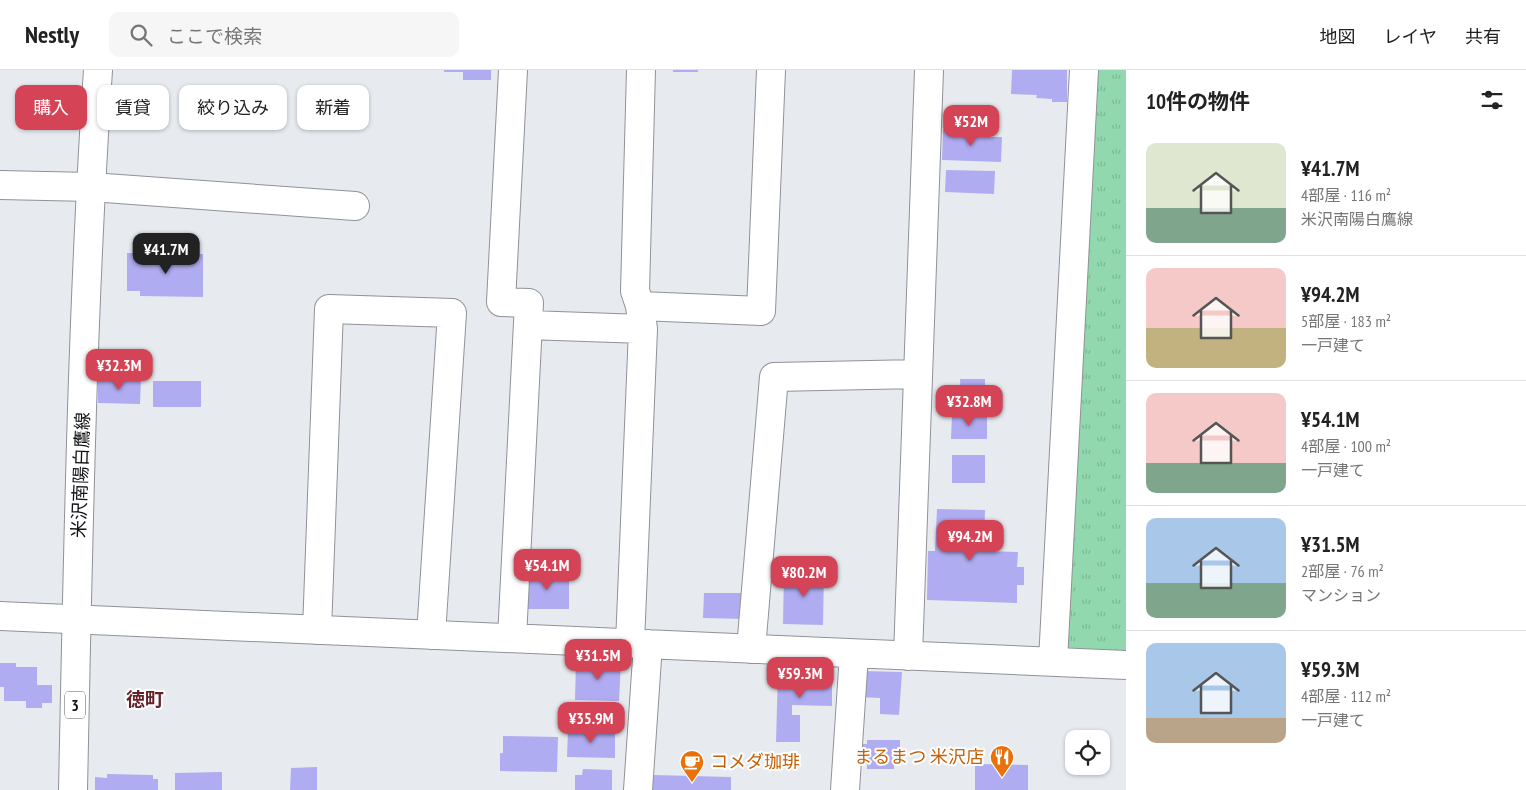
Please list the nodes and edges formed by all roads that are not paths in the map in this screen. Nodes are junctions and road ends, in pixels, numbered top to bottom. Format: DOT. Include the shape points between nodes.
graph roads {
  1 [pos="98,70"];
  2 [pos="512,70"];
  3 [pos="640,70"];
  4 [pos="771,70"];
  5 [pos="929,70"];
  6 [pos="1084,70"];
  7 [pos="0,185"];
  8 [pos="90,187"];
  9 [pos="355,206"];
  10 [pos="642,318"];
  11 [pos="528,325"];
  12 [pos="918,374"];
  13 [pos="0,616"];
  14 [pos="76,619"];
  15 [pos="317,630"];
  16 [pos="431,635"];
  17 [pos="512,638"];
  18 [pos="639,644"];
  19 [pos="751,649"];
  20 [pos="854,654"];
  21 [pos="908,656"];
  22 [pos="1053,661"];
  23 [pos="1126,665"];
  24 [pos="73,790"];
  25 [pos="638,790"];
  26 [pos="845,790"];
  1 -- 8 [label="street, 米沢南陽白鷹線 / 3"];
  2 -- 11 [label="street" via="501,302 529,304"];
  3 -- 10 [label="street" via="635,291"];
  4 -- 10 [label="street" via="761,311"];
  5 -- 12 [label="street"];
  6 -- 22 [label="street"];
  7 -- 8 [label="street"];
  8 -- 9 [label="street"];
  8 -- 14 [label="street, 米沢南陽白鷹線 / 3"];
  10 -- 11 [label="street"];
  10 -- 18 [label="street"];
  11 -- 17 [label="street"];
  12 -- 19 [label="street" via="774,377"];
  12 -- 21 [label="street"];
  13 -- 14 [label="street"];
  14 -- 15 [label="street"];
  14 -- 24 [label="street, 米沢南陽白鷹線 / 3"];
  15 -- 16 [label="street"];
  15 -- 16 [label="street" via="329,309 452,313"];
  16 -- 17 [label="street"];
  17 -- 18 [label="street"];
  18 -- 19 [label="street"];
  18 -- 25 [label="street"];
  19 -- 20 [label="street"];
  20 -- 21 [label="street"];
  20 -- 26 [label="street"];
  21 -- 22 [label="street"];
  22 -- 23 [label="street"];
}
